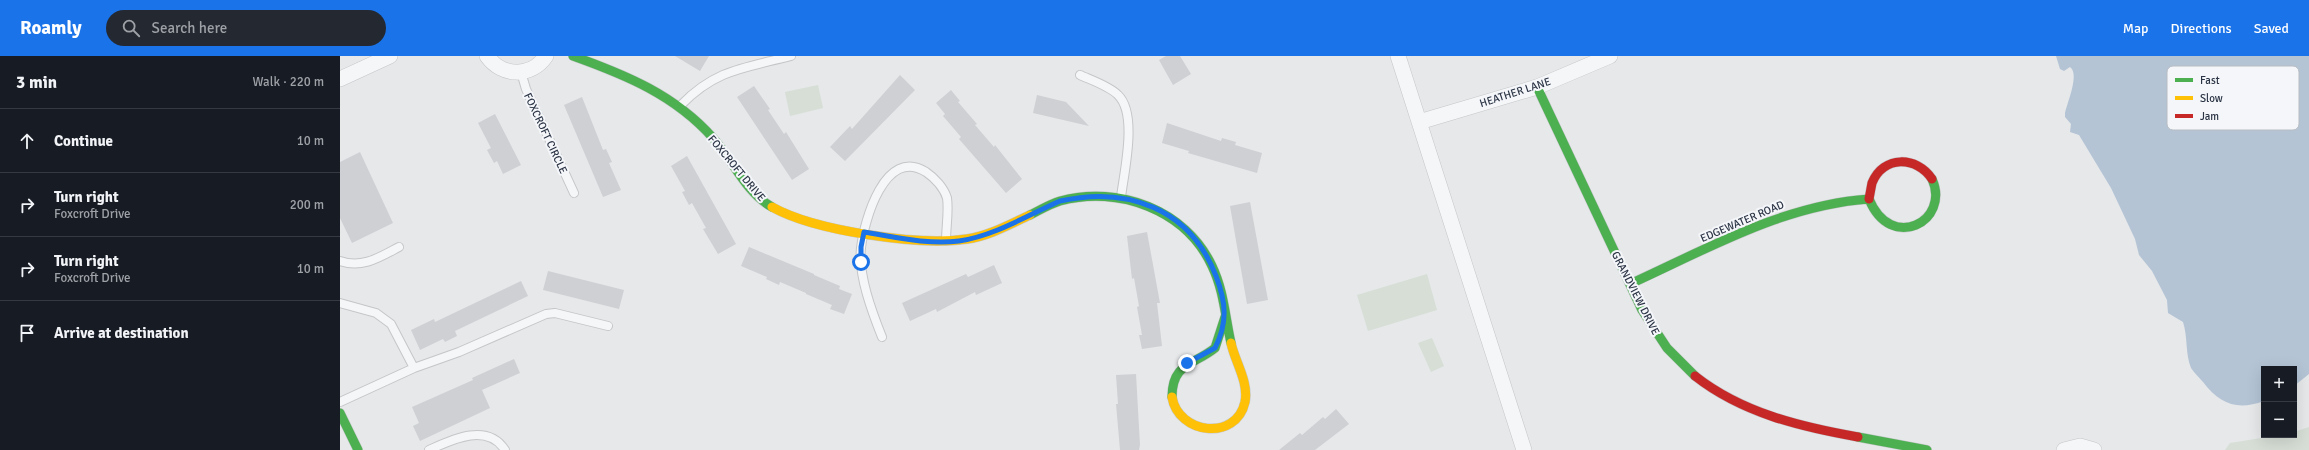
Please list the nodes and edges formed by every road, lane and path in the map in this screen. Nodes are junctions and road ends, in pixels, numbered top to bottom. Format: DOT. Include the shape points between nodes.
graph roads {
  1 [pos="390,56"];
  2 [pos="486,56"];
  3 [pos="546,56"];
  4 [pos="573,56"];
  5 [pos="791,56"];
  6 [pos="1398,56"];
  7 [pos="1610,56"];
  8 [pos="521,72"];
  9 [pos="1080,75"];
  10 [pos="340,79"];
  11 [pos="1537,87"];
  12 [pos="680,105"];
  13 [pos="1419,122"];
  14 [pos="574,193"];
  15 [pos="1121,197"];
  16 [pos="1870,199"];
  17 [pos="864,232"];
  18 [pos="946,241"];
  19 [pos="399,247"];
  20 [pos="340,261"];
  21 [pos="1630,284"];
  22 [pos="340,303"];
  23 [pos="1225,317"];
  24 [pos="608,326"];
  25 [pos="882,337"];
  26 [pos="414,368"];
  27 [pos="340,402"];
  28 [pos="340,413"];
  29 [pos="358,450"];
  30 [pos="428,450"];
  31 [pos="505,450"];
  32 [pos="1524,450"];
  33 [pos="1927,450"];
  34 [pos="2064,450"];
  35 [pos="2094,450"];
  1 -- 10 [label="street"];
  2 -- 8 [label="street" via="503,70"];
  3 -- 8 [label="street" via="537,66"];
  4 -- 12 [label="street, FOXCROFT DRIVE" via="626,75"];
  5 -- 12 [label="lane" via="747,66 708,81"];
  6 -- 13 [label="street"];
  7 -- 11 [label="street, HEATHER LANE"];
  8 -- 14 [label="lane, FOXCROFT CIRCLE" via="526,89"];
  9 -- 15 [label="lane" via="1119,95 1125,107 1128,134"];
  11 -- 13 [label="street, HEATHER LANE"];
  11 -- 21 [label="street, GRANDVIEW DRIVE"];
  12 -- 17 [label="street, FOXCROFT DRIVE" via="703,127 766,203 785,214"];
  13 -- 32 [label="street"];
  15 -- 18 [label="street, FOXCROFT DRIVE" via="1098,196 1060,201 991,232 969,239"];
  15 -- 23 [label="street, FOXCROFT DRIVE" via="1163,211 1178,221 1192,236 1204,251 1216,275 1222,293"];
  16 -- 16 [label="street" via="1872,209 1878,218 1896,228 1907,228 1926,219 1932,210 1936,190 1927,171 1914,163 1898,161 1880,170 1870,188"];
  16 -- 21 [label="street, EDGEWATER ROAD" via="1841,201 1780,216"];
  17 -- 18 [label="street, FOXCROFT DRIVE"];
  17 -- 18 [label="lane" via="874,199 883,182 898,170 918,169 931,175 944,191 947,209"];
  17 -- 25 [label="lane" via="861,262 870,307"];
  19 -- 20 [label="lane" via="364,263 348,264"];
  21 -- 33 [label="street, GRANDVIEW DRIVE" via="1651,327 1672,356 1699,381 1732,402 1769,417"];
  22 -- 26 [label="lane" via="376,314 391,324"];
  23 -- 23 [label="street, FOXCROFT DRIVE" via="1215,348 1187,363 1178,372 1173,383 1172,401 1177,412 1191,425 1202,429 1214,430 1226,426 1239,414 1244,402 1244,379 1233,354"];
  24 -- 26 [label="lane" via="555,313 546,314 459,352"];
  26 -- 27 [label="lane"];
  28 -- 29 [label="street"];
  30 -- 31 [label="lane" via="468,435 485,436 500,443"];
  34 -- 35 [label="street" via="2080,446"];
}
